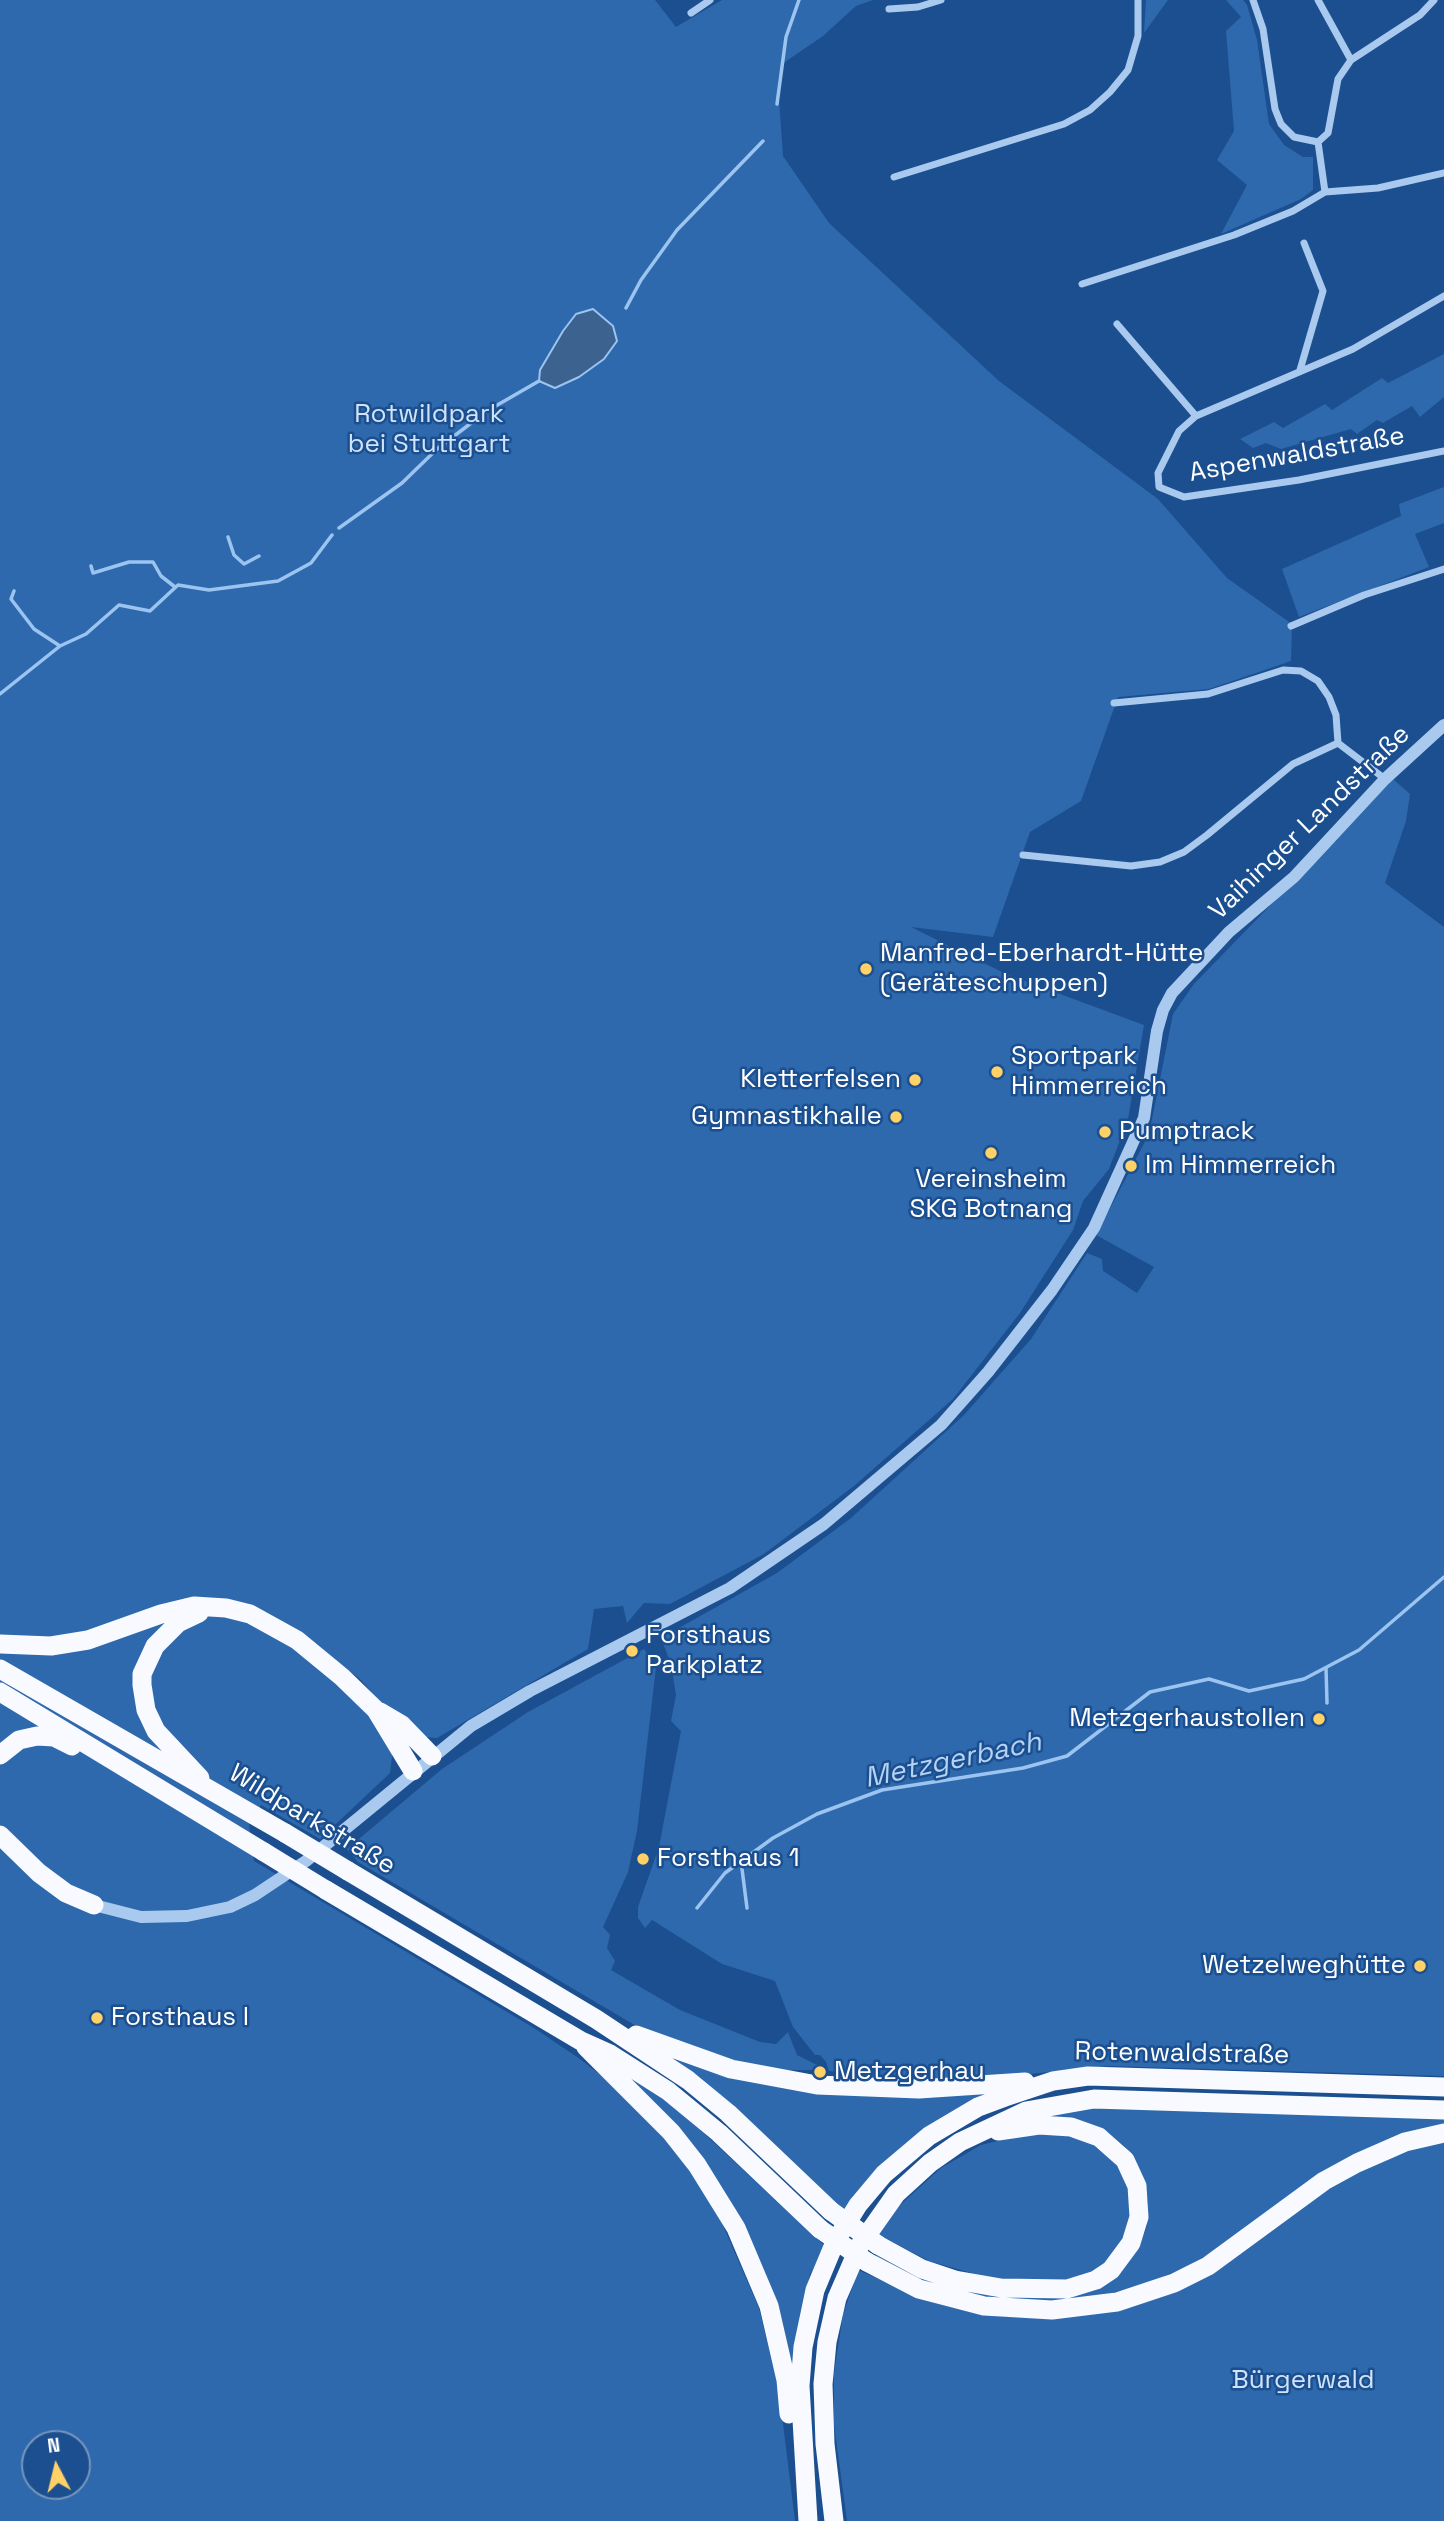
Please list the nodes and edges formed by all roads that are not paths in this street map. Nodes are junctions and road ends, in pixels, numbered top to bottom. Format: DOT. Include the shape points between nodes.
graph roads {
  1 [pos="710,0"];
  2 [pos="941,0"];
  3 [pos="1138,0"];
  4 [pos="1253,0"];
  5 [pos="1318,0"];
  6 [pos="1434,0"];
  7 [pos="889,9"];
  8 [pos="691,13"];
  9 [pos="1351,60"];
  10 [pos="1318,142"];
  11 [pos="1444,173"];
  12 [pos="894,177"];
  13 [pos="1325,192"];
  14 [pos="1304,243"];
  15 [pos="1082,284"];
  16 [pos="1444,296"];
  17 [pos="1117,324"];
  18 [pos="1300,370"];
  19 [pos="1196,416"];
  20 [pos="1444,451"];
  21 [pos="1444,569"];
  22 [pos="1291,626"];
  23 [pos="1114,703"];
  24 [pos="1444,725"];
  25 [pos="1338,743"];
  26 [pos="1385,779"];
  27 [pos="1024,855"];
  28 [pos="216,1607"];
  29 [pos="0,1644"];
  30 [pos="0,1669"];
  31 [pos="0,1692"];
  32 [pos="376,1710"];
  33 [pos="0,1755"];
  34 [pos="432,1756"];
  35 [pos="413,1771"];
  36 [pos="135,1773"];
  37 [pos="213,1791"];
  38 [pos="0,1835"];
  39 [pos="94,1905"];
  40 [pos="596,2019"];
  41 [pos="581,2041"];
  42 [pos="1053,2081"];
  43 [pos="1444,2087"];
  44 [pos="1444,2110"];
  45 [pos="1444,2133"];
  46 [pos="973,2135"];
  47 [pos="803,2468"];
  48 [pos="808,2521"];
  49 [pos="834,2521"];
  1 -- 8 [label="street"];
  2 -- 7 [label="street"];
  3 -- 12 [label="street" via="1138,36 1128,69 1090,110 1064,124"];
  4 -- 10 [label="street" via="1281,124 1294,137"];
  5 -- 9 [label="street"];
  6 -- 9 [label="street" via="1420,15"];
  9 -- 10 [label="street" via="1338,79 1328,133"];
  10 -- 13 [label="street"];
  11 -- 13 [label="street" via="1378,188"];
  13 -- 15 [label="street" via="1234,236"];
  14 -- 18 [label="street" via="1323,291"];
  16 -- 18 [label="street" via="1353,349"];
  17 -- 19 [label="street"];
  18 -- 19 [label="street"];
  19 -- 20 [label="street, Aspenwaldstraße" via="1179,431 1158,473 1159,487 1184,497"];
  21 -- 22 [label="street" via="1364,595"];
  23 -- 25 [label="street" via="1208,694 1283,670 1301,671 1318,681 1329,697"];
  24 -- 26 [label="street, Vaihinger Landstraße"];
  25 -- 26 [label="street"];
  25 -- 27 [label="street" via="1293,764 1184,852 1160,862 1120,866"];
  26 -- 34 [label="street, Vaihinger Landstraße" via="1294,877 1229,932 1172,993 1157,1031 1144,1118 1094,1228 962,1405 779,1557 677,1617 500,1708"];
  28 -- 29 [label="highway" via="169,1611 88,1640 51,1646"];
  28 -- 32 [label="highway" via="250,1614 277,1627"];
  28 -- 37 [label="highway" via="167,1631 149,1656 142,1685 156,1731"];
  30 -- 37 [label="highway, Wildparkstraße"];
  31 -- 36 [label="highway, Wildparkstraße"];
  32 -- 34 [label="highway" via="402,1725"];
  32 -- 35 [label="highway"];
  33 -- 36 [label="highway" via="19,1740 54,1737 115,1768"];
  34 -- 35 [label="street, Vaihinger Landstraße"];
  35 -- 39 [label="street, Vaihinger Landstraße" via="306,1861 241,1902 211,1912 158,1918"];
  36 -- 41 [label="highway, Wildparkstraße, bridge"];
  37 -- 40 [label="highway, Wildparkstraße, bridge"];
  38 -- 39 [label="highway" via="66,1893"];
  40 -- 42 [label="highway" via="694,2058 788,2081 919,2089"];
  40 -- 46 [label="highway, bridge" via="708,2095 831,2211 877,2245 922,2269 955,2280 1018,2289 1076,2287 1104,2275 1122,2259 1138,2225 1140,2201 1130,2170 1113,2147 1088,2132 1060,2126 1025,2126"];
  41 -- 45 [label="highway, bridge" via="610,2054 694,2112 820,2229 867,2262 919,2289 984,2306 1052,2310 1116,2302 1174,2283 1240,2245 1324,2181 1405,2142"];
  41 -- 47 [label="highway" via="671,2132 736,2228 771,2316"];
  42 -- 43 [label="highway, Rotenwaldstraße" via="1152,2076"];
  42 -- 47 [label="highway, Rotenwaldstraße" via="978,2107 929,2136 884,2174 850,2216 821,2272 806,2328 800,2386"];
  44 -- 46 [label="highway, Rotenwaldstraße" via="1094,2099 1026,2110"];
  46 -- 49 [label="highway" via="930,2163 896,2194 860,2245 842,2283 831,2319 823,2384"];
  47 -- 48 [label="highway"];
}
